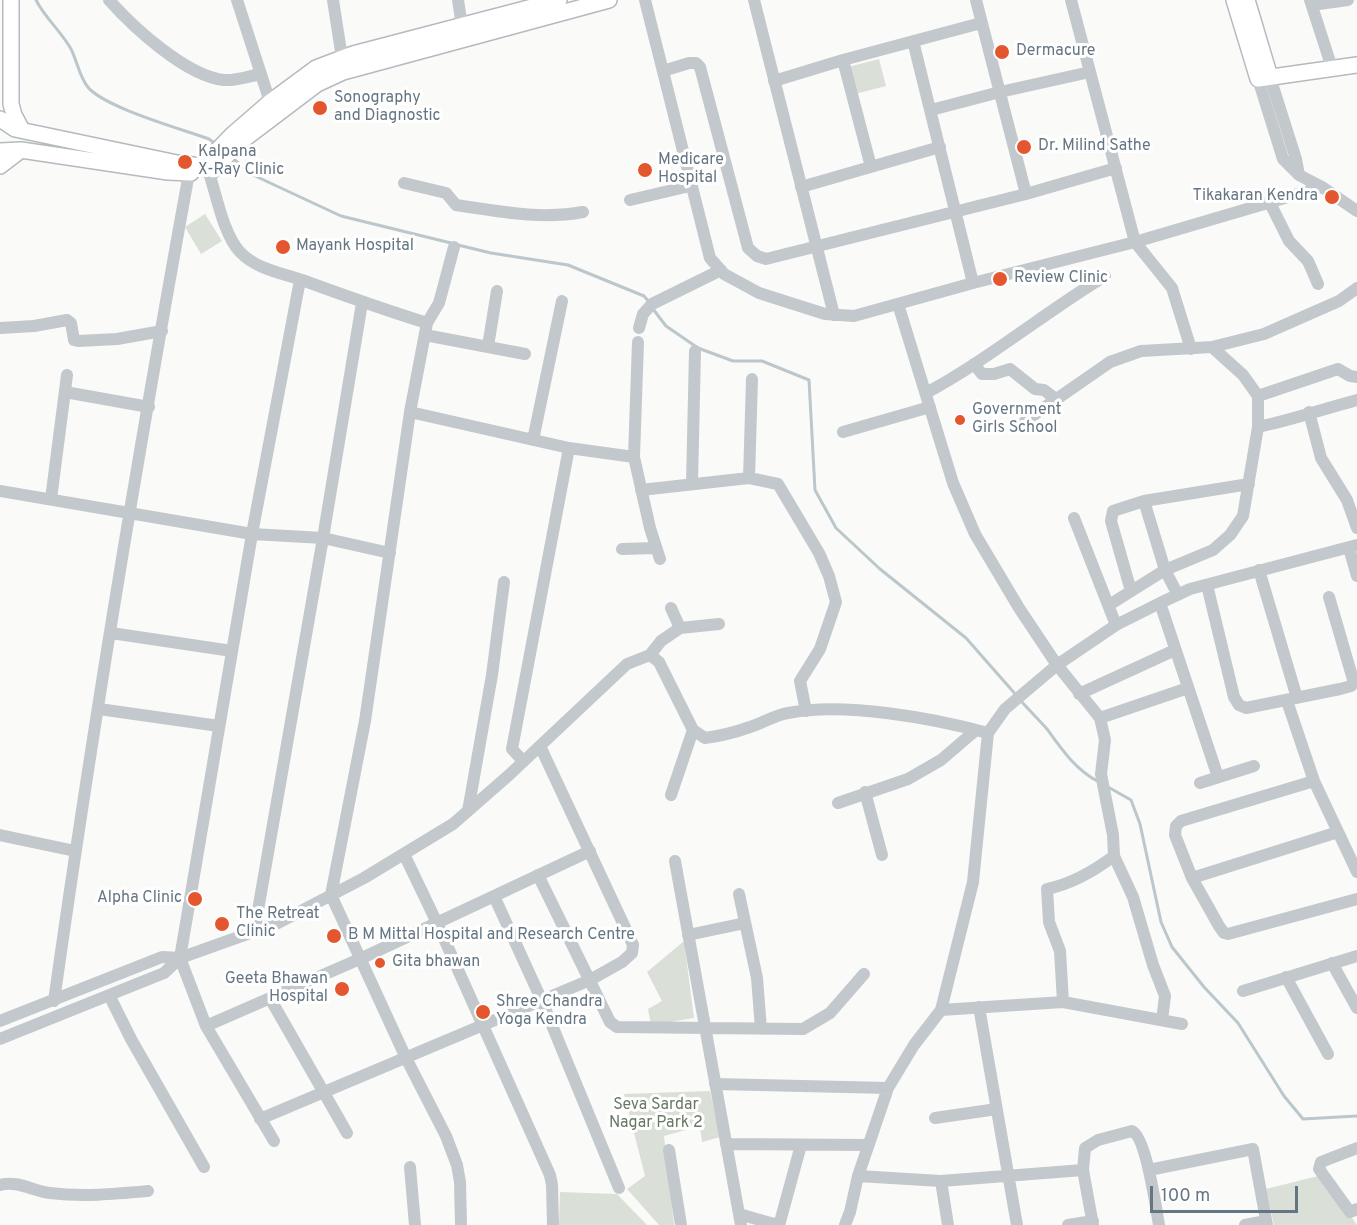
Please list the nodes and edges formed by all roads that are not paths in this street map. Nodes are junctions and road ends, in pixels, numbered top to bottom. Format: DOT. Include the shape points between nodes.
graph roads {
  1 [pos="109,0"];
  2 [pos="237,0"];
  3 [pos="333,0"];
  4 [pos="458,0"];
  5 [pos="559,0"];
  6 [pos="609,0"];
  7 [pos="645,0"];
  8 [pos="754,0"];
  9 [pos="976,0"];
  10 [pos="1071,0"];
  11 [pos="1234,0"];
  12 [pos="1246,0"];
  13 [pos="1348,0"];
  14 [pos="8,3"];
  15 [pos="1311,3"];
  16 [pos="981,23"];
  17 [pos="462,26"];
  18 [pos="913,41"];
  19 [pos="342,58"];
  20 [pos="843,60"];
  21 [pos="1357,64"];
  22 [pos="1332,68"];
  23 [pos="663,71"];
  24 [pos="1090,72"];
  25 [pos="261,74"];
  26 [pos="1264,78"];
  27 [pos="774,81"];
  28 [pos="1000,92"];
  29 [pos="270,102"];
  30 [pos="931,110"];
  31 [pos="0,119"];
  32 [pos="22,130"];
  33 [pos="236,139"];
  34 [pos="940,147"];
  35 [pos="21,150"];
  36 [pos="0,151"];
  37 [pos="0,166"];
  38 [pos="207,166"];
  39 [pos="871,167"];
  40 [pos="1116,168"];
  41 [pos="404,183"];
  42 [pos="690,186"];
  43 [pos="801,187"];
  44 [pos="1322,187"];
  45 [pos="1026,194"];
  46 [pos="630,200"];
  47 [pos="1270,203"];
  48 [pos="1357,211"];
  49 [pos="582,212"];
  50 [pos="956,212"];
  51 [pos="1135,242"];
  52 [pos="454,247"];
  53 [pos="817,248"];
  54 [pos="721,270"];
  55 [pos="1105,276"];
  56 [pos="300,280"];
  57 [pos="973,283"];
  58 [pos="1318,284"];
  59 [pos="1357,288"];
  60 [pos="497,291"];
  61 [pos="562,301"];
  62 [pos="362,303"];
  63 [pos="898,304"];
  64 [pos="834,315"];
  65 [pos="0,328"];
  66 [pos="639,328"];
  67 [pos="426,329"];
  68 [pos="162,331"];
  69 [pos="638,342"];
  70 [pos="488,346"];
  71 [pos="1212,347"];
  72 [pos="1191,349"];
  73 [pos="695,351"];
  74 [pos="525,354"];
  75 [pos="974,364"];
  76 [pos="67,375"];
  77 [pos="1357,377"];
  78 [pos="752,379"];
  79 [pos="65,392"];
  80 [pos="926,393"];
  81 [pos="1258,396"];
  82 [pos="1057,400"];
  83 [pos="1357,400"];
  84 [pos="930,407"];
  85 [pos="149,408"];
  86 [pos="410,412"];
  87 [pos="1309,412"];
  88 [pos="1025,421"];
  89 [pos="1258,427"];
  90 [pos="843,432"];
  91 [pos="533,440"];
  92 [pos="569,448"];
  93 [pos="634,457"];
  94 [pos="749,478"];
  95 [pos="692,484"];
  96 [pos="1249,484"];
  97 [pos="640,490"];
  98 [pos="0,491"];
  99 [pos="51,499"];
  100 [pos="1144,501"];
  101 [pos="130,513"];
  102 [pos="1074,518"];
  103 [pos="1357,528"];
  104 [pos="252,534"];
  105 [pos="323,538"];
  106 [pos="1353,547"];
  107 [pos="622,549"];
  108 [pos="390,553"];
  109 [pos="1165,570"];
  110 [pos="1259,570"];
  111 [pos="1357,576"];
  112 [pos="504,582"];
  113 [pos="1207,585"];
  114 [pos="1131,591"];
  115 [pos="1178,595"];
  116 [pos="1329,597"];
  117 [pos="1160,603"];
  118 [pos="1109,605"];
  119 [pos="671,608"];
  120 [pos="719,624"];
  121 [pos="1116,626"];
  122 [pos="680,628"];
  123 [pos="111,633"];
  124 [pos="1175,650"];
  125 [pos="232,651"];
  126 [pos="650,655"];
  127 [pos="1057,665"];
  128 [pos="1188,688"];
  129 [pos="1079,694"];
  130 [pos="1292,700"];
  131 [pos="99,709"];
  132 [pos="806,711"];
  133 [pos="1100,718"];
  134 [pos="219,726"];
  135 [pos="693,730"];
  136 [pos="982,731"];
  137 [pos="540,746"];
  138 [pos="523,761"];
  139 [pos="1254,766"];
  140 [pos="1218,777"];
  141 [pos="1314,781"];
  142 [pos="1200,783"];
  143 [pos="865,792"];
  144 [pos="671,795"];
  145 [pos="838,803"];
  146 [pos="468,811"];
  147 [pos="1338,832"];
  148 [pos="0,835"];
  149 [pos="75,851"];
  150 [pos="590,851"];
  151 [pos="404,854"];
  152 [pos="882,855"];
  153 [pos="1114,856"];
  154 [pos="675,861"];
  155 [pos="1357,872"];
  156 [pos="538,875"];
  157 [pos="1192,878"];
  158 [pos="739,894"];
  159 [pos="331,895"];
  160 [pos="494,896"];
  161 [pos="1357,899"];
  162 [pos="437,923"];
  163 [pos="745,923"];
  164 [pos="254,933"];
  165 [pos="688,935"];
  166 [pos="1357,956"];
  167 [pos="180,958"];
  168 [pos="362,958"];
  169 [pos="1332,963"];
  170 [pos="864,974"];
  171 [pos="1286,977"];
  172 [pos="590,980"];
  173 [pos="1243,991"];
  174 [pos="109,995"];
  175 [pos="271,1000"];
  176 [pos="54,1001"];
  177 [pos="542,1001"];
  178 [pos="1063,1002"];
  179 [pos="979,1006"];
  180 [pos="1357,1008"];
  181 [pos="941,1010"];
  182 [pos="1162,1020"];
  183 [pos="0,1021"];
  184 [pos="1182,1024"];
  185 [pos="484,1025"];
  186 [pos="206,1026"];
  187 [pos="761,1029"];
  188 [pos="705,1030"];
  189 [pos="0,1039"];
  190 [pos="1328,1054"];
  191 [pos="406,1058"];
  192 [pos="715,1084"];
  193 [pos="888,1089"];
  194 [pos="324,1093"];
  195 [pos="997,1109"];
  196 [pos="935,1118"];
  197 [pos="260,1119"];
  198 [pos="347,1133"];
  199 [pos="274,1141"];
  200 [pos="726,1144"];
  201 [pos="801,1145"];
  202 [pos="868,1145"];
  203 [pos="1357,1148"];
  204 [pos="669,1150"];
  205 [pos="204,1167"];
  206 [pos="410,1167"];
  207 [pos="1083,1170"];
  208 [pos="1149,1170"];
  209 [pos="1006,1174"];
  210 [pos="858,1176"];
  211 [pos="941,1181"];
  212 [pos="0,1185"];
  213 [pos="619,1188"];
  214 [pos="148,1191"];
  215 [pos="1355,1214"];
  216 [pos="740,1219"];
  217 [pos="1093,1223"];
  218 [pos="1267,1223"];
  219 [pos="415,1225"];
  220 [pos="461,1225"];
  221 [pos="553,1225"];
  222 [pos="681,1225"];
  223 [pos="845,1225"];
  224 [pos="948,1225"];
  225 [pos="1017,1225"];
  226 [pos="1068,1225"];
  227 [pos="1159,1225"];
  228 [pos="1245,1225"];
  1 -- 25 [label="street" via="143,33 198,71 224,80"];
  2 -- 25 [label="street"];
  3 -- 19 [label="street"];
  4 -- 17 [label="street"];
  5 -- 17 [label="main road"];
  6 -- 33 [label="main road" via="343,72 317,84"];
  7 -- 23 [label="street"];
  8 -- 27 [label="street"];
  9 -- 16 [label="street"];
  10 -- 24 [label="street"];
  11 -- 26 [label="main road"];
  12 -- 26 [label="main road"];
  13 -- 15 [label="street"];
  14 -- 32 [label="main road" via="12,104"];
  15 -- 22 [label="street"];
  16 -- 18 [label="street"];
  16 -- 28 [label="street"];
  17 -- 19 [label="main road"];
  18 -- 20 [label="street"];
  18 -- 30 [label="street"];
  19 -- 29 [label="main road" via="316,68"];
  20 -- 27 [label="street"];
  20 -- 39 [label="street"];
  21 -- 22 [label="main road"];
  22 -- 26 [label="main road"];
  23 -- 42 [label="street"];
  23 -- 53 [label="street" via="689,63 700,67 748,248 766,260"];
  24 -- 28 [label="street"];
  24 -- 40 [label="street"];
  25 -- 29 [label="street"];
  26 -- 44 [label="street" via="1283,159 1299,175"];
  27 -- 43 [label="street"];
  28 -- 30 [label="street"];
  28 -- 45 [label="street"];
  29 -- 33 [label="main road"];
  30 -- 34 [label="street"];
  31 -- 32 [label="main road"];
  32 -- 38 [label="main road"];
  33 -- 38 [label="main road"];
  34 -- 39 [label="street"];
  34 -- 50 [label="street"];
  35 -- 36 [label="main road"];
  35 -- 37 [label="main road"];
  35 -- 38 [label="main road" via="168,172"];
  38 -- 56 [label="street" via="228,232 240,252 268,270"];
  38 -- 68 [label="street"];
  39 -- 43 [label="street"];
  40 -- 45 [label="street"];
  40 -- 51 [label="street"];
  41 -- 49 [label="street" via="446,193 456,205 510,213"];
  42 -- 46 [label="street"];
  42 -- 54 [label="street" via="710,258"];
  43 -- 53 [label="street"];
  44 -- 47 [label="street"];
  44 -- 48 [label="street"];
  45 -- 50 [label="street"];
  47 -- 51 [label="street"];
  47 -- 58 [label="street" via="1289,241 1308,261"];
  50 -- 53 [label="street"];
  50 -- 57 [label="street"];
  51 -- 57 [label="street"];
  51 -- 72 [label="street" via="1172,288"];
  52 -- 67 [label="street" via="439,303"];
  53 -- 64 [label="street"];
  54 -- 64 [label="street" via="759,292"];
  54 -- 66 [label="street" via="649,307"];
  55 -- 75 [label="street"];
  56 -- 62 [label="street"];
  56 -- 104 [label="street"];
  57 -- 63 [label="street"];
  59 -- 71 [label="street" via="1339,301 1264,334"];
  60 -- 70 [label="street"];
  61 -- 91 [label="street"];
  62 -- 67 [label="street"];
  62 -- 105 [label="street"];
  63 -- 64 [label="street" via="854,316"];
  63 -- 80 [label="street"];
  65 -- 68 [label="street" via="67,320 74,340 78,341"];
  67 -- 70 [label="street"];
  67 -- 86 [label="street"];
  68 -- 85 [label="street"];
  69 -- 93 [label="street"];
  70 -- 74 [label="street"];
  71 -- 72 [label="street"];
  71 -- 81 [label="street" via="1244,375"];
  72 -- 82 [label="street" via="1141,351 1110,362"];
  73 -- 95 [label="street"];
  75 -- 80 [label="street"];
  75 -- 82 [label="street" via="987,375 1010,369"];
  76 -- 79 [label="street"];
  77 -- 81 [label="street" via="1338,369"];
  78 -- 94 [label="street"];
  79 -- 85 [label="street"];
  79 -- 99 [label="street"];
  80 -- 84 [label="street"];
  81 -- 89 [label="street"];
  82 -- 88 [label="street"];
  83 -- 87 [label="street"];
  84 -- 90 [label="street"];
  84 -- 127 [label="street" via="953,483 975,534"];
  85 -- 101 [label="street"];
  86 -- 91 [label="street"];
  86 -- 108 [label="street"];
  87 -- 89 [label="street"];
  87 -- 103 [label="street" via="1321,458 1347,500"];
  89 -- 96 [label="street"];
  91 -- 92 [label="street"];
  92 -- 93 [label="street"];
  92 -- 138 [label="street" via="513,749"];
  93 -- 97 [label="street"];
  94 -- 95 [label="street"];
  94 -- 132 [label="street" via="778,484 819,553 836,602 820,649 800,681"];
  95 -- 97 [label="street"];
  96 -- 100 [label="street"];
  96 -- 109 [label="street" via="1243,516 1230,535 1202,556"];
  97 -- 107 [label="street" via="658,553"];
  98 -- 99 [label="street"];
  99 -- 101 [label="street"];
  100 -- 109 [label="street"];
  100 -- 114 [label="street" via="1113,511 1111,521"];
  101 -- 104 [label="street"];
  101 -- 123 [label="street"];
  102 -- 118 [label="street"];
  104 -- 105 [label="street"];
  104 -- 125 [label="street"];
  105 -- 108 [label="street"];
  105 -- 164 [label="street"];
  106 -- 110 [label="street"];
  106 -- 111 [label="street"];
  108 -- 159 [label="street" via="365,721"];
  109 -- 114 [label="street"];
  109 -- 115 [label="street"];
  110 -- 113 [label="street"];
  110 -- 130 [label="street"];
  112 -- 146 [label="street"];
  113 -- 115 [label="street"];
  113 -- 130 [label="street" via="1239,705 1246,708"];
  114 -- 118 [label="street"];
  115 -- 117 [label="street"];
  116 -- 130 [label="street" via="1354,683"];
  117 -- 121 [label="street"];
  117 -- 124 [label="street"];
  118 -- 121 [label="street"];
  119 -- 122 [label="street"];
  120 -- 122 [label="street"];
  121 -- 127 [label="street"];
  122 -- 126 [label="street" via="661,641"];
  123 -- 125 [label="street"];
  123 -- 131 [label="street"];
  124 -- 128 [label="street"];
  124 -- 129 [label="street"];
  125 -- 134 [label="street"];
  126 -- 135 [label="street" via="659,662"];
  126 -- 137 [label="street" via="627,663"];
  127 -- 129 [label="street"];
  127 -- 136 [label="street"];
  128 -- 133 [label="street"];
  128 -- 140 [label="street"];
  129 -- 133 [label="street"];
  130 -- 141 [label="street"];
  131 -- 134 [label="street"];
  131 -- 149 [label="street"];
  132 -- 135 [label="street" via="779,715 714,737 705,738"];
  132 -- 136 [label="street" via="860,710"];
  133 -- 153 [label="street" via="1105,741 1101,774"];
  134 -- 167 [label="street"];
  135 -- 144 [label="street"];
  136 -- 143 [label="street" via="908,779"];
  136 -- 181 [label="street" via="973,882"];
  137 -- 138 [label="street"];
  137 -- 150 [label="street"];
  138 -- 146 [label="street"];
  139 -- 140 [label="street"];
  140 -- 142 [label="street"];
  141 -- 147 [label="street"];
  141 -- 157 [label="street" via="1181,821 1175,835"];
  143 -- 145 [label="street"];
  143 -- 152 [label="street"];
  146 -- 151 [label="street"];
  147 -- 155 [label="street"];
  147 -- 157 [label="street"];
  148 -- 149 [label="street"];
  149 -- 176 [label="street"];
  150 -- 156 [label="street"];
  150 -- 172 [label="street" via="633,945 632,953 622,962"];
  151 -- 159 [label="street"];
  151 -- 162 [label="street"];
  153 -- 178 [label="street" via="1096,869 1047,889 1049,922 1060,951"];
  153 -- 182 [label="street" via="1133,897 1165,996"];
  154 -- 165 [label="street"];
  156 -- 160 [label="street"];
  156 -- 172 [label="street"];
  157 -- 161 [label="street" via="1218,926 1228,934"];
  158 -- 163 [label="street"];
  159 -- 164 [label="street"];
  159 -- 168 [label="street"];
  160 -- 162 [label="street"];
  160 -- 177 [label="street"];
  162 -- 168 [label="street"];
  162 -- 185 [label="street"];
  163 -- 165 [label="street"];
  163 -- 187 [label="street" via="757,978"];
  164 -- 167 [label="street"];
  165 -- 188 [label="street"];
  166 -- 169 [label="street"];
  167 -- 174 [label="street" via="164,973"];
  167 -- 176 [label="street" via="162,957"];
  167 -- 186 [label="street"];
  168 -- 175 [label="street"];
  168 -- 191 [label="street"];
  169 -- 171 [label="street"];
  169 -- 180 [label="street"];
  170 -- 187 [label="street" via="830,1013 815,1023 803,1029"];
  171 -- 173 [label="street"];
  171 -- 190 [label="street"];
  172 -- 177 [label="street"];
  172 -- 188 [label="street" via="616,1027"];
  174 -- 189 [label="street"];
  174 -- 205 [label="street"];
  175 -- 186 [label="street"];
  175 -- 194 [label="street"];
  176 -- 183 [label="street"];
  177 -- 185 [label="street"];
  177 -- 213 [label="street"];
  178 -- 179 [label="street"];
  178 -- 182 [label="street"];
  179 -- 181 [label="street"];
  179 -- 195 [label="street"];
  181 -- 193 [label="street"];
  182 -- 184 [label="street"];
  185 -- 191 [label="street"];
  185 -- 221 [label="street" via="550,1175"];
  186 -- 197 [label="street"];
  187 -- 188 [label="street"];
  188 -- 192 [label="street"];
  191 -- 194 [label="street"];
  191 -- 220 [label="street" via="457,1166"];
  192 -- 193 [label="street"];
  192 -- 200 [label="street"];
  193 -- 202 [label="street"];
  194 -- 197 [label="street"];
  194 -- 198 [label="street"];
  195 -- 196 [label="street"];
  195 -- 209 [label="street"];
  197 -- 199 [label="street"];
  200 -- 201 [label="street"];
  200 -- 216 [label="street"];
  201 -- 202 [label="street"];
  201 -- 216 [label="street" via="780,1222"];
  202 -- 210 [label="street"];
  203 -- 215 [label="street" via="1319,1165"];
  204 -- 222 [label="street"];
  206 -- 219 [label="street"];
  207 -- 208 [label="street" via="1085,1148 1090,1144 1132,1131 1138,1135"];
  207 -- 209 [label="street"];
  207 -- 217 [label="street"];
  208 -- 218 [label="street" via="1252,1149"];
  208 -- 227 [label="street"];
  209 -- 211 [label="street"];
  209 -- 225 [label="street"];
  210 -- 211 [label="street"];
  210 -- 223 [label="street"];
  211 -- 224 [label="street"];
  212 -- 214 [label="street" via="9,1182 47,1193 93,1196"];
  217 -- 226 [label="street"];
  218 -- 228 [label="street"];
}
